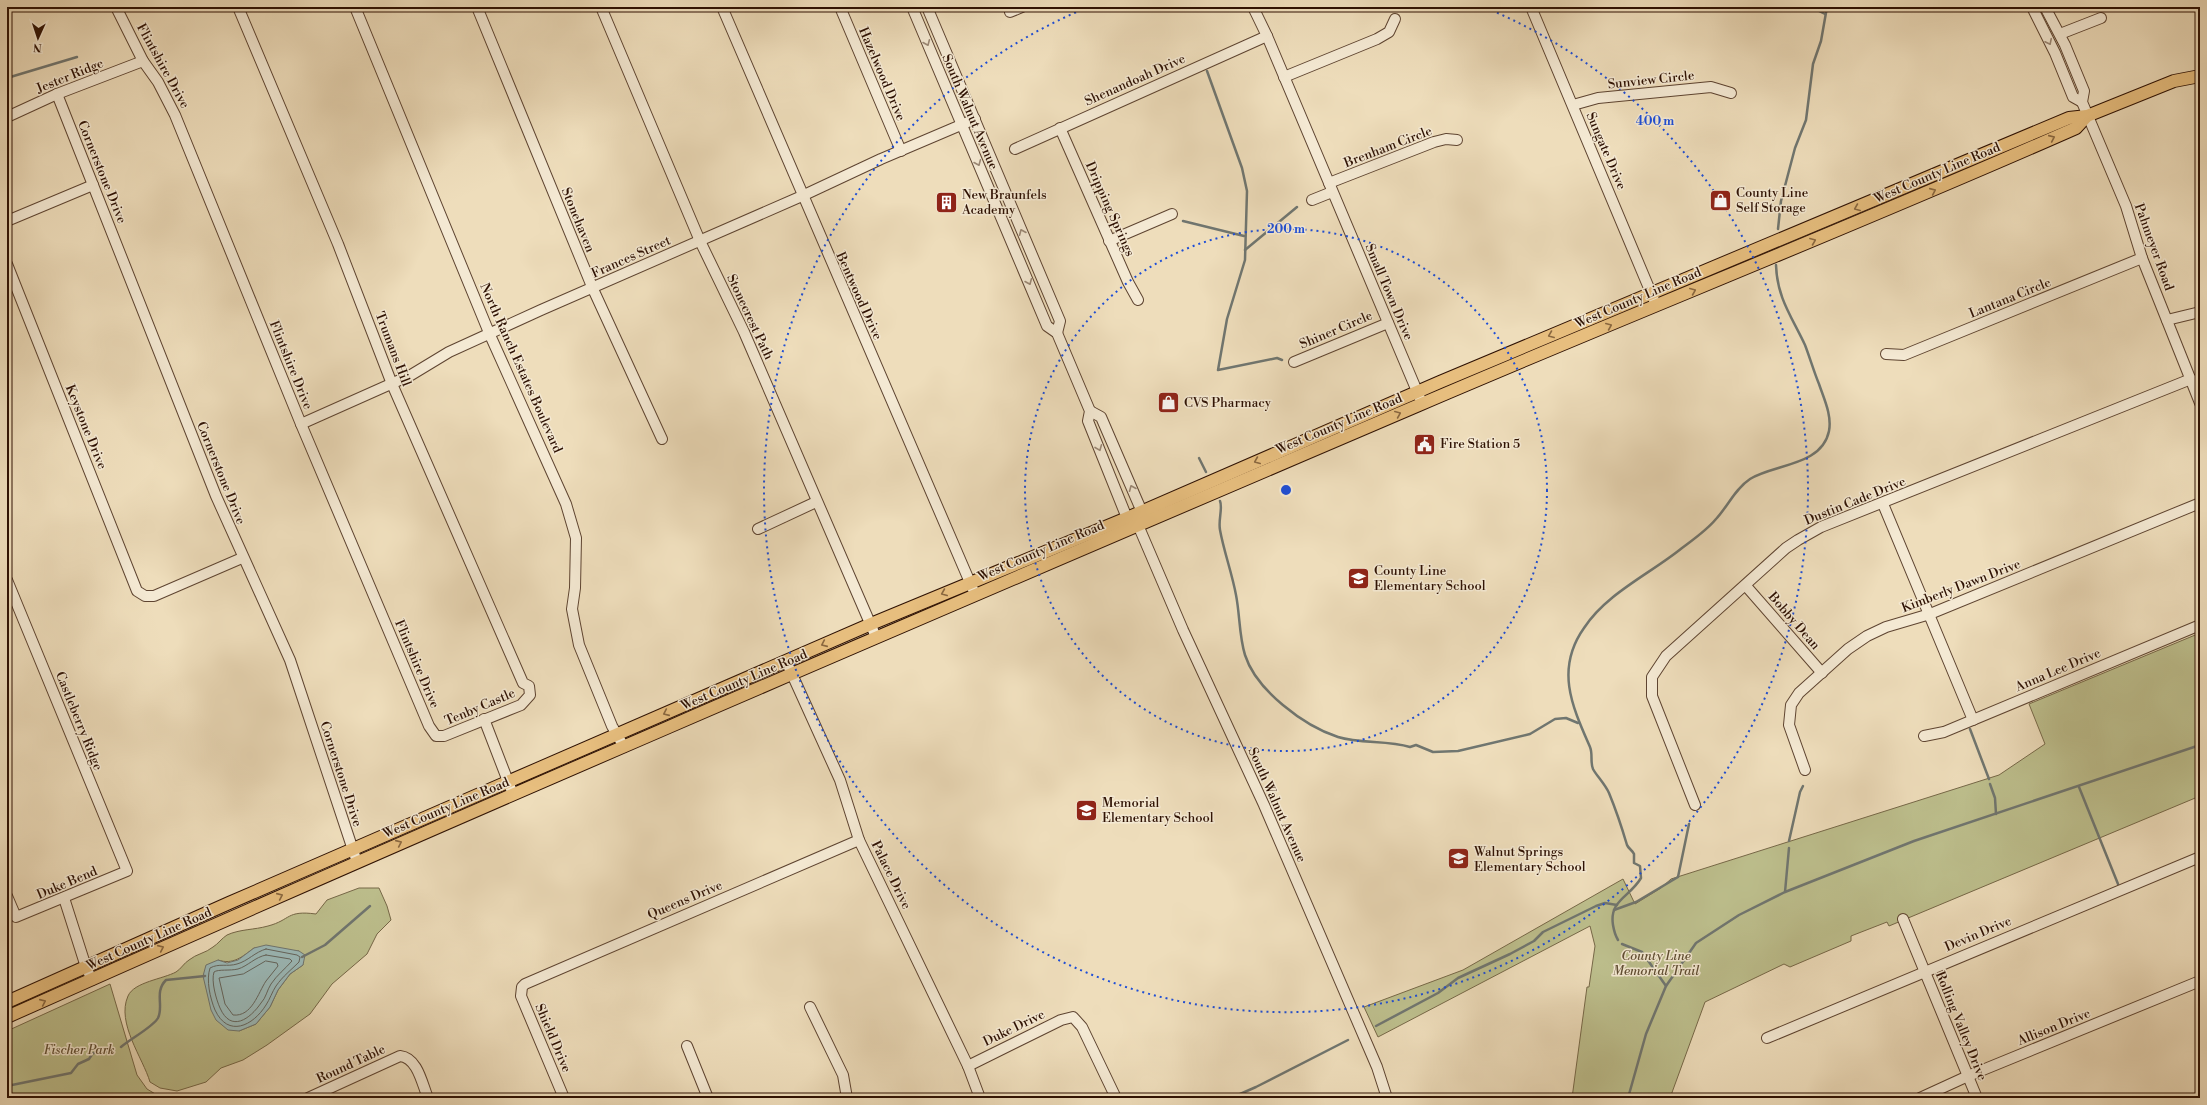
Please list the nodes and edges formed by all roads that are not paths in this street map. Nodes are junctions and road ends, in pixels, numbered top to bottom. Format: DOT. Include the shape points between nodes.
graph roads {
  1 [pos="116,7"];
  2 [pos="238,7"];
  3 [pos="355,7"];
  4 [pos="477,7"];
  5 [pos="601,7"];
  6 [pos="722,7"];
  7 [pos="840,7"];
  8 [pos="912,7"];
  9 [pos="927,7"];
  10 [pos="1022,7"];
  11 [pos="1253,7"];
  12 [pos="1531,7"];
  13 [pos="2032,7"];
  14 [pos="2045,7"];
  15 [pos="1010,12"];
  16 [pos="2101,18"];
  17 [pos="1395,19"];
  18 [pos="2060,34"];
  19 [pos="1267,36"];
  20 [pos="143,61"];
  21 [pos="2200,76"];
  22 [pos="1284,77"];
  23 [pos="1731,93"];
  24 [pos="57,94"];
  25 [pos="2082,102"];
  26 [pos="1573,105"];
  27 [pos="2088,116"];
  28 [pos="7,117"];
  29 [pos="975,119"];
  30 [pos="961,124"];
  31 [pos="1060,128"];
  32 [pos="1457,140"];
  33 [pos="1015,149"];
  34 [pos="901,151"];
  35 [pos="93,185"];
  36 [pos="1331,188"];
  37 [pos="802,196"];
  38 [pos="1312,200"];
  39 [pos="1172,214"];
  40 [pos="7,221"];
  41 [pos="700,241"];
  42 [pos="1109,241"];
  43 [pos="1748,254"];
  44 [pos="2142,258"];
  45 [pos="7,264"];
  46 [pos="1753,265"];
  47 [pos="593,289"];
  48 [pos="1652,293"];
  49 [pos="1138,300"];
  50 [pos="1657,306"];
  51 [pos="2200,312"];
  52 [pos="2167,320"];
  53 [pos="1388,323"];
  54 [pos="1057,333"];
  55 [pos="490,335"];
  56 [pos="1886,354"];
  57 [pos="1294,362"];
  58 [pos="2191,379"];
  59 [pos="392,384"];
  60 [pos="1418,392"];
  61 [pos="1422,403"];
  62 [pos="2200,403"];
  63 [pos="1090,411"];
  64 [pos="301,424"];
  65 [pos="662,439"];
  66 [pos="816,502"];
  67 [pos="2200,503"];
  68 [pos="1883,504"];
  69 [pos="1142,512"];
  70 [pos="1127,518"];
  71 [pos="1138,525"];
  72 [pos="758,529"];
  73 [pos="242,558"];
  74 [pos="7,580"];
  75 [pos="970,582"];
  76 [pos="1746,586"];
  77 [pos="975,594"];
  78 [pos="1930,614"];
  79 [pos="871,624"];
  80 [pos="2200,625"];
  81 [pos="876,637"];
  82 [pos="786,661"];
  83 [pos="1822,672"];
  84 [pos="792,674"];
  85 [pos="530,695"];
  86 [pos="484,719"];
  87 [pos="1973,720"];
  88 [pos="617,735"];
  89 [pos="436,736"];
  90 [pos="1924,736"];
  91 [pos="624,747"];
  92 [pos="1805,770"];
  93 [pos="508,782"];
  94 [pos="514,794"];
  95 [pos="1695,805"];
  96 [pos="859,840"];
  97 [pos="352,851"];
  98 [pos="2200,857"];
  99 [pos="357,862"];
  100 [pos="127,871"];
  101 [pos="7,896"];
  102 [pos="64,898"];
  103 [pos="1903,919"];
  104 [pos="86,967"];
  105 [pos="1925,971"];
  106 [pos="92,980"];
  107 [pos="2200,981"];
  108 [pos="522,987"];
  109 [pos="7,1002"];
  110 [pos="810,1007"];
  111 [pos="7,1017"];
  112 [pos="1767,1038"];
  113 [pos="687,1046"];
  114 [pos="968,1066"];
  115 [pos="1968,1076"];
  116 [pos="308,1098"];
  117 [pos="428,1098"];
  118 [pos="564,1098"];
  119 [pos="708,1098"];
  120 [pos="847,1098"];
  121 [pos="980,1098"];
  122 [pos="1116,1098"];
  123 [pos="1387,1098"];
  124 [pos="1920,1098"];
  125 [pos="1977,1098"];
  1 -- 20 [label="street, Flintshire Drive"];
  2 -- 59 [label="street, Trumans Hill" via="338,244"];
  3 -- 55 [label="street, North Ranch Estates Boulevard"];
  4 -- 47 [label="street, Stonehaven"];
  5 -- 41 [label="street, Stonecrest Path"];
  6 -- 37 [label="street, Bentwood Drive"];
  7 -- 34 [label="street, Hazelwood Drive"];
  8 -- 30 [label="street, South Walnut Avenue, one-way"];
  9 -- 29 [label="street, South Walnut Avenue"];
  10 -- 15 [label="street"];
  11 -- 19 [label="street, Small Town Drive"];
  12 -- 26 [label="street, Sungate Drive"];
  13 -- 25 [label="street, Pahmeyer Road, one-way" via="2073,97"];
  14 -- 18 [label="street, Pahmeyer Road"];
  16 -- 18 [label="street"];
  17 -- 22 [label="street" via="1389,32 1377,39"];
  18 -- 25 [label="street, Pahmeyer Road" via="2084,91"];
  19 -- 22 [label="street, Small Town Drive"];
  19 -- 31 [label="street, Shenandoah Drive"];
  20 -- 24 [label="street, Jester Ridge"];
  20 -- 64 [label="street, Flintshire Drive" via="158,82 175,115"];
  21 -- 27 [label="main road, West County Line Road" via="2174,81"];
  22 -- 36 [label="street, Small Town Drive"];
  23 -- 26 [label="street, Sunview Circle" via="1711,87 1598,98"];
  24 -- 28 [label="street, Jester Ridge"];
  24 -- 35 [label="street, Cornerstone Drive"];
  25 -- 27 [label="street, Pahmeyer Road"];
  26 -- 48 [label="street, Sungate Drive"];
  27 -- 43 [label="main road, West County Line Road, one-way" via="2069,118"];
  27 -- 44 [label="street, Pahmeyer Road" via="2126,206"];
  46 -- 27 [label="main road, West County Line Road, one-way" via="2076,128"];
  29 -- 30 [label="street, Frances Street"];
  54 -- 29 [label="street, South Walnut Avenue, one-way" via="1060,321"];
  30 -- 34 [label="street, Frances Street"];
  30 -- 54 [label="street, South Walnut Avenue, one-way" via="1047,326"];
  31 -- 33 [label="street, Shenandoah Drive"];
  31 -- 42 [label="street, Dripping Springs"];
  32 -- 36 [label="street, Brenham Circle" via="1434,142"];
  34 -- 37 [label="street, Frances Street"];
  35 -- 40 [label="street"];
  35 -- 73 [label="street, Cornerstone Drive"];
  36 -- 38 [label="street"];
  36 -- 53 [label="street, Small Town Drive"];
  37 -- 41 [label="street, Frances Street"];
  37 -- 75 [label="street, Bentwood Drive"];
  39 -- 42 [label="street"];
  41 -- 47 [label="street, Frances Street"];
  41 -- 66 [label="street, Stonecrest Path" via="744,332"];
  42 -- 49 [label="street, Dripping Springs"];
  43 -- 46 [label="main road"];
  43 -- 48 [label="main road, West County Line Road"];
  44 -- 52 [label="street, Pahmeyer Road"];
  44 -- 56 [label="street, Lantana Circle" via="1904,355"];
  45 -- 73 [label="street, Keystone Drive" via="135,586 145,596 158,594"];
  50 -- 46 [label="main road, West County Line Road, one-way"];
  47 -- 55 [label="street, Frances Street" via="541,310"];
  47 -- 65 [label="street, Stonehaven"];
  48 -- 50 [label="street, Sungate Drive"];
  48 -- 60 [label="main road, West County Line Road, one-way"];
  61 -- 50 [label="main road, West County Line Road, one-way"];
  51 -- 52 [label="street"];
  52 -- 58 [label="street, Pahmeyer Road"];
  53 -- 57 [label="street, Shiner Circle"];
  53 -- 60 [label="street, Small Town Drive"];
  54 -- 63 [label="street, South Walnut Avenue"];
  55 -- 59 [label="street, Frances Street" via="449,352 416,373"];
  55 -- 88 [label="street, North Ranch Estates Boulevard" via="570,516 576,549 572,609 579,645"];
  58 -- 62 [label="street, Pahmeyer Road"];
  58 -- 68 [label="street, Dustin Cade Drive"];
  59 -- 64 [label="street, Frances Street"];
  59 -- 85 [label="street, Trumans Hill" via="523,683 529,686"];
  60 -- 61 [label="street, Small Town Drive"];
  60 -- 69 [label="main road, West County Line Road, one-way"];
  71 -- 61 [label="main road, West County Line Road, one-way"];
  69 -- 63 [label="street, South Walnut Avenue, one-way" via="1101,417"];
  63 -- 70 [label="street, South Walnut Avenue, one-way" via="1088,421"];
  64 -- 89 [label="street, Flintshire Drive" via="429,726"];
  66 -- 72 [label="street"];
  66 -- 79 [label="street, Stonecrest Path"];
  67 -- 78 [label="street, Kimberly Dawn Drive"];
  68 -- 76 [label="street, Dustin Cade Drive" via="1821,527 1798,540"];
  68 -- 78 [label="street"];
  69 -- 70 [label="main road, West County Line Road"];
  69 -- 71 [label="street"];
  70 -- 71 [label="street"];
  70 -- 75 [label="main road, West County Line Road"];
  71 -- 77 [label="main road, West County Line Road"];
  71 -- 123 [label="street, South Walnut Avenue" via="1183,630 1264,805 1377,1067"];
  73 -- 97 [label="street, Cornerstone Drive" via="290,660"];
  74 -- 100 [label="street, Castleberry Ridge"];
  75 -- 77 [label="street, Bentwood Drive"];
  75 -- 79 [label="main road, West County Line Road, one-way"];
  76 -- 83 [label="street, Bobby Dean"];
  76 -- 95 [label="street, Dustin Cade Drive" via="1666,656 1652,677 1652,696"];
  77 -- 81 [label="main road, West County Line Road"];
  78 -- 83 [label="street, Kimberly Dawn Drive" via="1875,631 1848,649"];
  78 -- 87 [label="street"];
  79 -- 81 [label="street, Stonecrest Path"];
  79 -- 82 [label="main road, West County Line Road, one-way"];
  80 -- 87 [label="street, Anna Lee Drive"];
  81 -- 84 [label="main road, West County Line Road"];
  82 -- 84 [label="street, Palace Drive"];
  82 -- 88 [label="main road, West County Line Road, one-way"];
  83 -- 92 [label="street, Kimberly Dawn Drive" via="1799,693 1790,712 1790,731"];
  84 -- 91 [label="main road, West County Line Road"];
  84 -- 96 [label="street, Palace Drive" via="840,780"];
  85 -- 86 [label="street, Tenby Castle" via="521,705"];
  86 -- 89 [label="street, Tenby Castle" via="449,734"];
  86 -- 93 [label="street"];
  87 -- 90 [label="street, Anna Lee Drive" via="1944,732"];
  88 -- 91 [label="street, North Ranch Estates Boulevard"];
  88 -- 93 [label="main road, West County Line Road"];
  91 -- 94 [label="main road, West County Line Road"];
  93 -- 94 [label="street"];
  93 -- 97 [label="main road, West County Line Road"];
  99 -- 94 [label="main road, West County Line Road, one-way"];
  96 -- 108 [label="street, Queens Drive" via="529,981"];
  96 -- 114 [label="street, Palace Drive"];
  97 -- 99 [label="street, Cornerstone Drive"];
  97 -- 104 [label="main road, West County Line Road"];
  98 -- 105 [label="street, Devin Drive"];
  106 -- 99 [label="main road, West County Line Road, one-way"];
  100 -- 102 [label="street, Duke Bend"];
  101 -- 102 [label="street, Duke Bend" via="16,918"];
  102 -- 104 [label="street"];
  103 -- 105 [label="street, Rolling Valley Drive"];
  104 -- 106 [label="street"];
  104 -- 109 [label="main road, West County Line Road"];
  105 -- 112 [label="street, Devin Drive"];
  105 -- 115 [label="street, Rolling Valley Drive"];
  111 -- 106 [label="main road, West County Line Road, one-way"];
  107 -- 115 [label="street, Allison Drive"];
  108 -- 118 [label="street, Shield Drive" via="521,996"];
  110 -- 120 [label="street" via="843,1075"];
  113 -- 119 [label="street"];
  114 -- 121 [label="street, Palace Drive"];
  114 -- 122 [label="street, Duke Drive" via="1061,1020 1073,1017 1082,1027"];
  115 -- 124 [label="street, Allison Drive"];
  115 -- 125 [label="street, Rolling Valley Drive"];
  116 -- 117 [label="street, Round Table" via="400,1056 406,1057 414,1064"];
}
